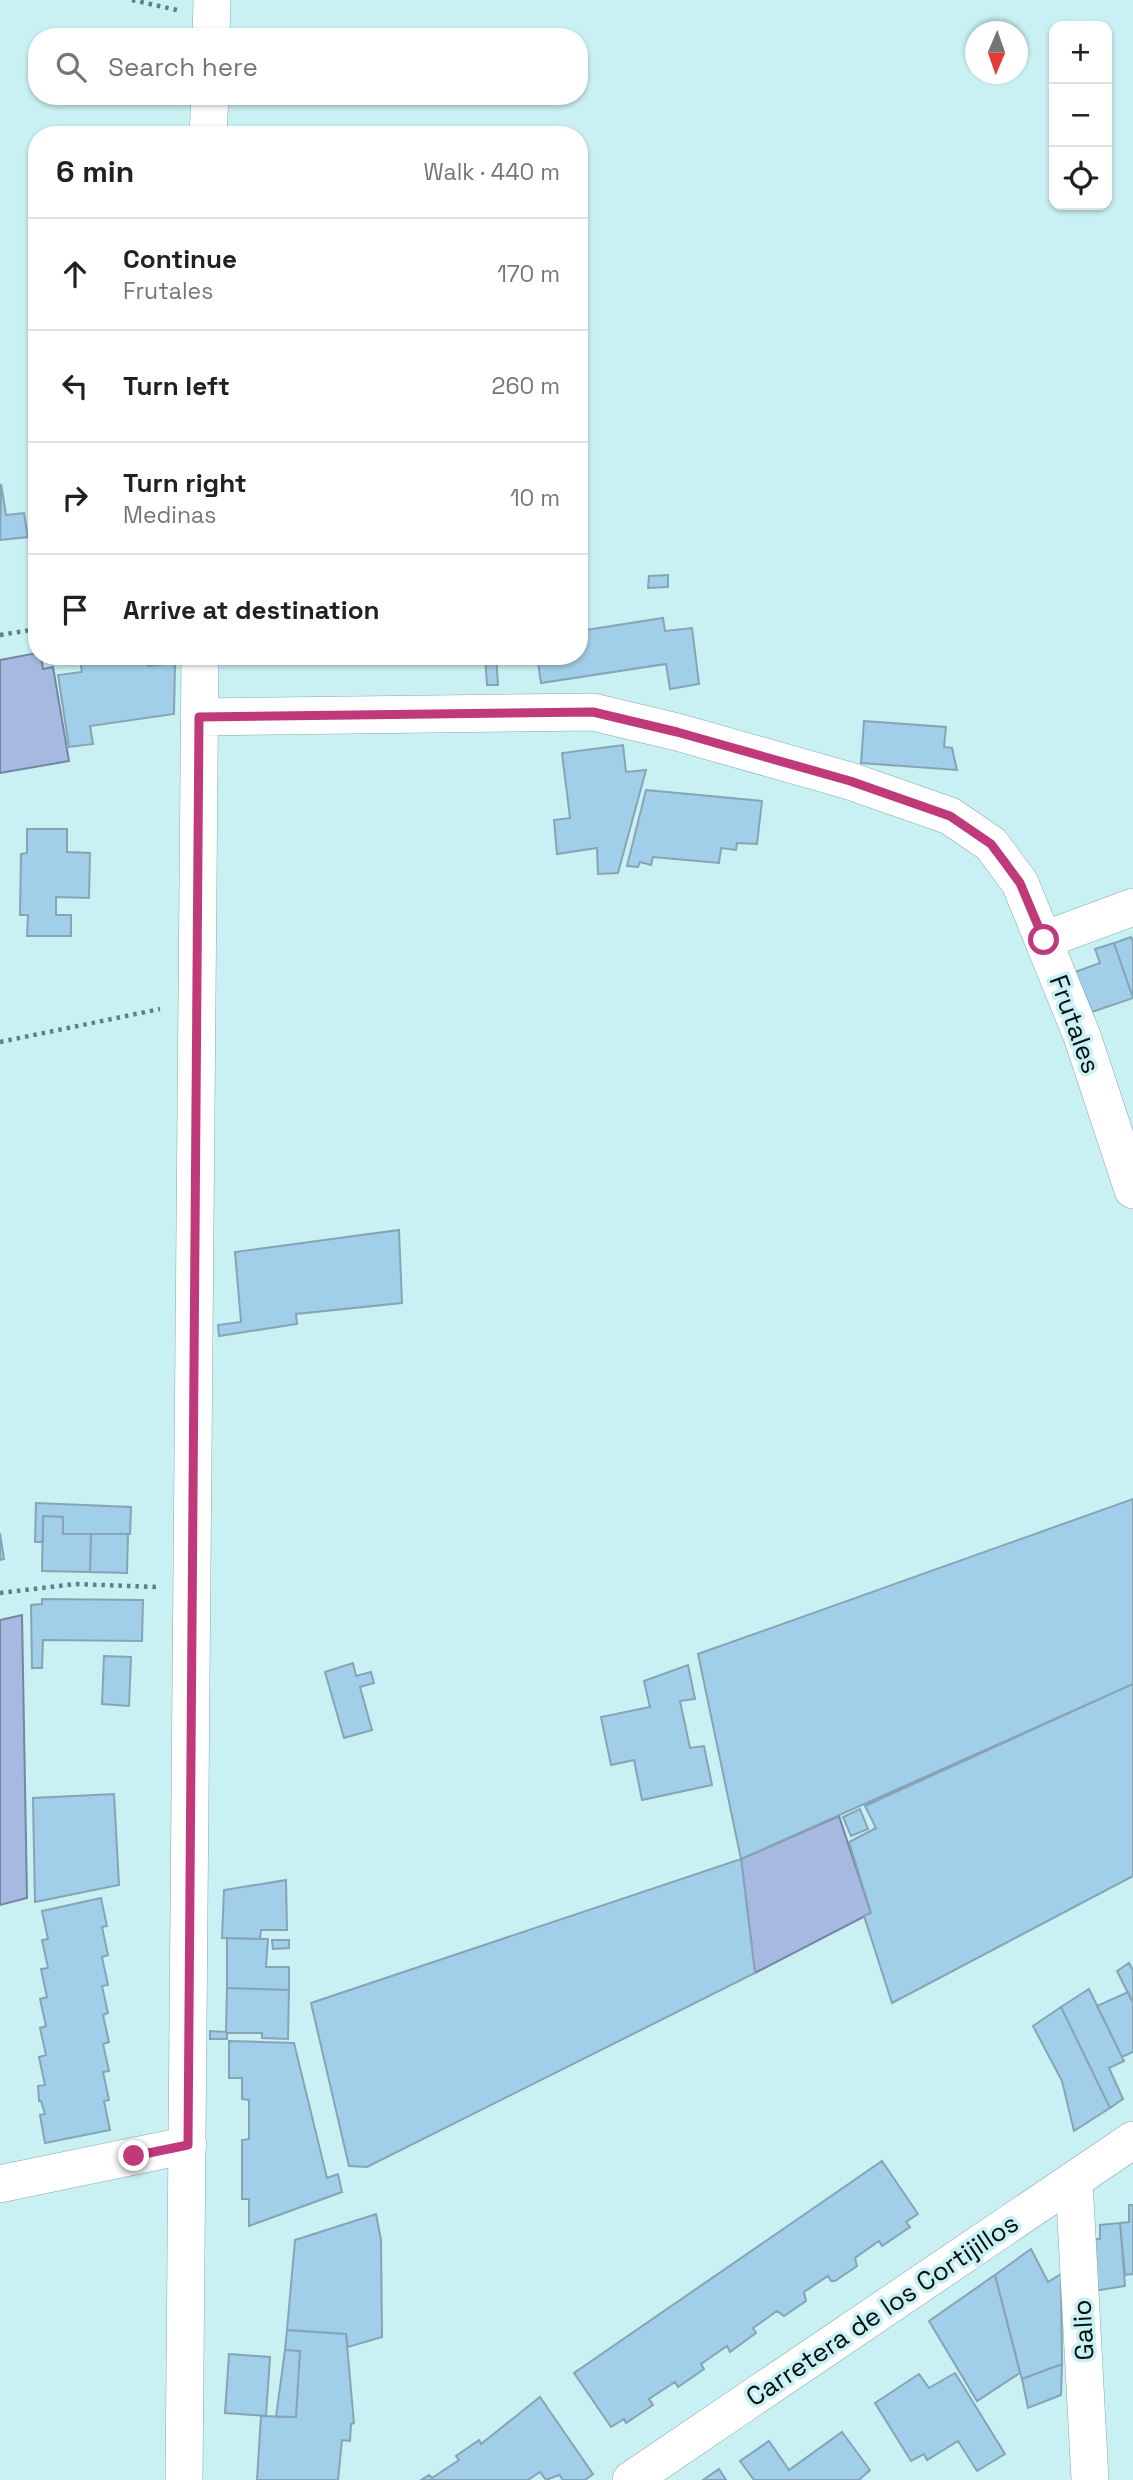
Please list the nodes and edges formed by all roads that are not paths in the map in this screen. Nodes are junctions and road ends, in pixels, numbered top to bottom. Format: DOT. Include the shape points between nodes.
graph roads {
  1 [pos="212,0"];
  2 [pos="211,28"];
  3 [pos="209,105"];
  4 [pos="208,126"];
  5 [pos="200,665"];
  6 [pos="199,717"];
  7 [pos="1133,906"];
  8 [pos="1044,940"];
  9 [pos="1133,1190"];
  10 [pos="1133,2140"];
  11 [pos="188,2145"];
  12 [pos="1074,2180"];
  13 [pos="0,2184"];
  14 [pos="184,2480"];
  15 [pos="631,2480"];
  16 [pos="1090,2480"];
  1 -- 2 [label="street"];
  3 -- 4 [label="street"];
  5 -- 6 [label="street"];
  6 -- 8 [label="street, Frutales" via="593,712 677,732 850,781 950,816 999,854 1020,883"];
  6 -- 11 [label="street"];
  7 -- 8 [label="street"];
  8 -- 9 [label="street, Frutales" via="1082,1035"];
  10 -- 12 [label="street, Carretera de los Cortijillos"];
  11 -- 13 [label="street"];
  11 -- 14 [label="street"];
  12 -- 15 [label="street, Carretera de los Cortijillos"];
  12 -- 16 [label="street, Galio"];
}
